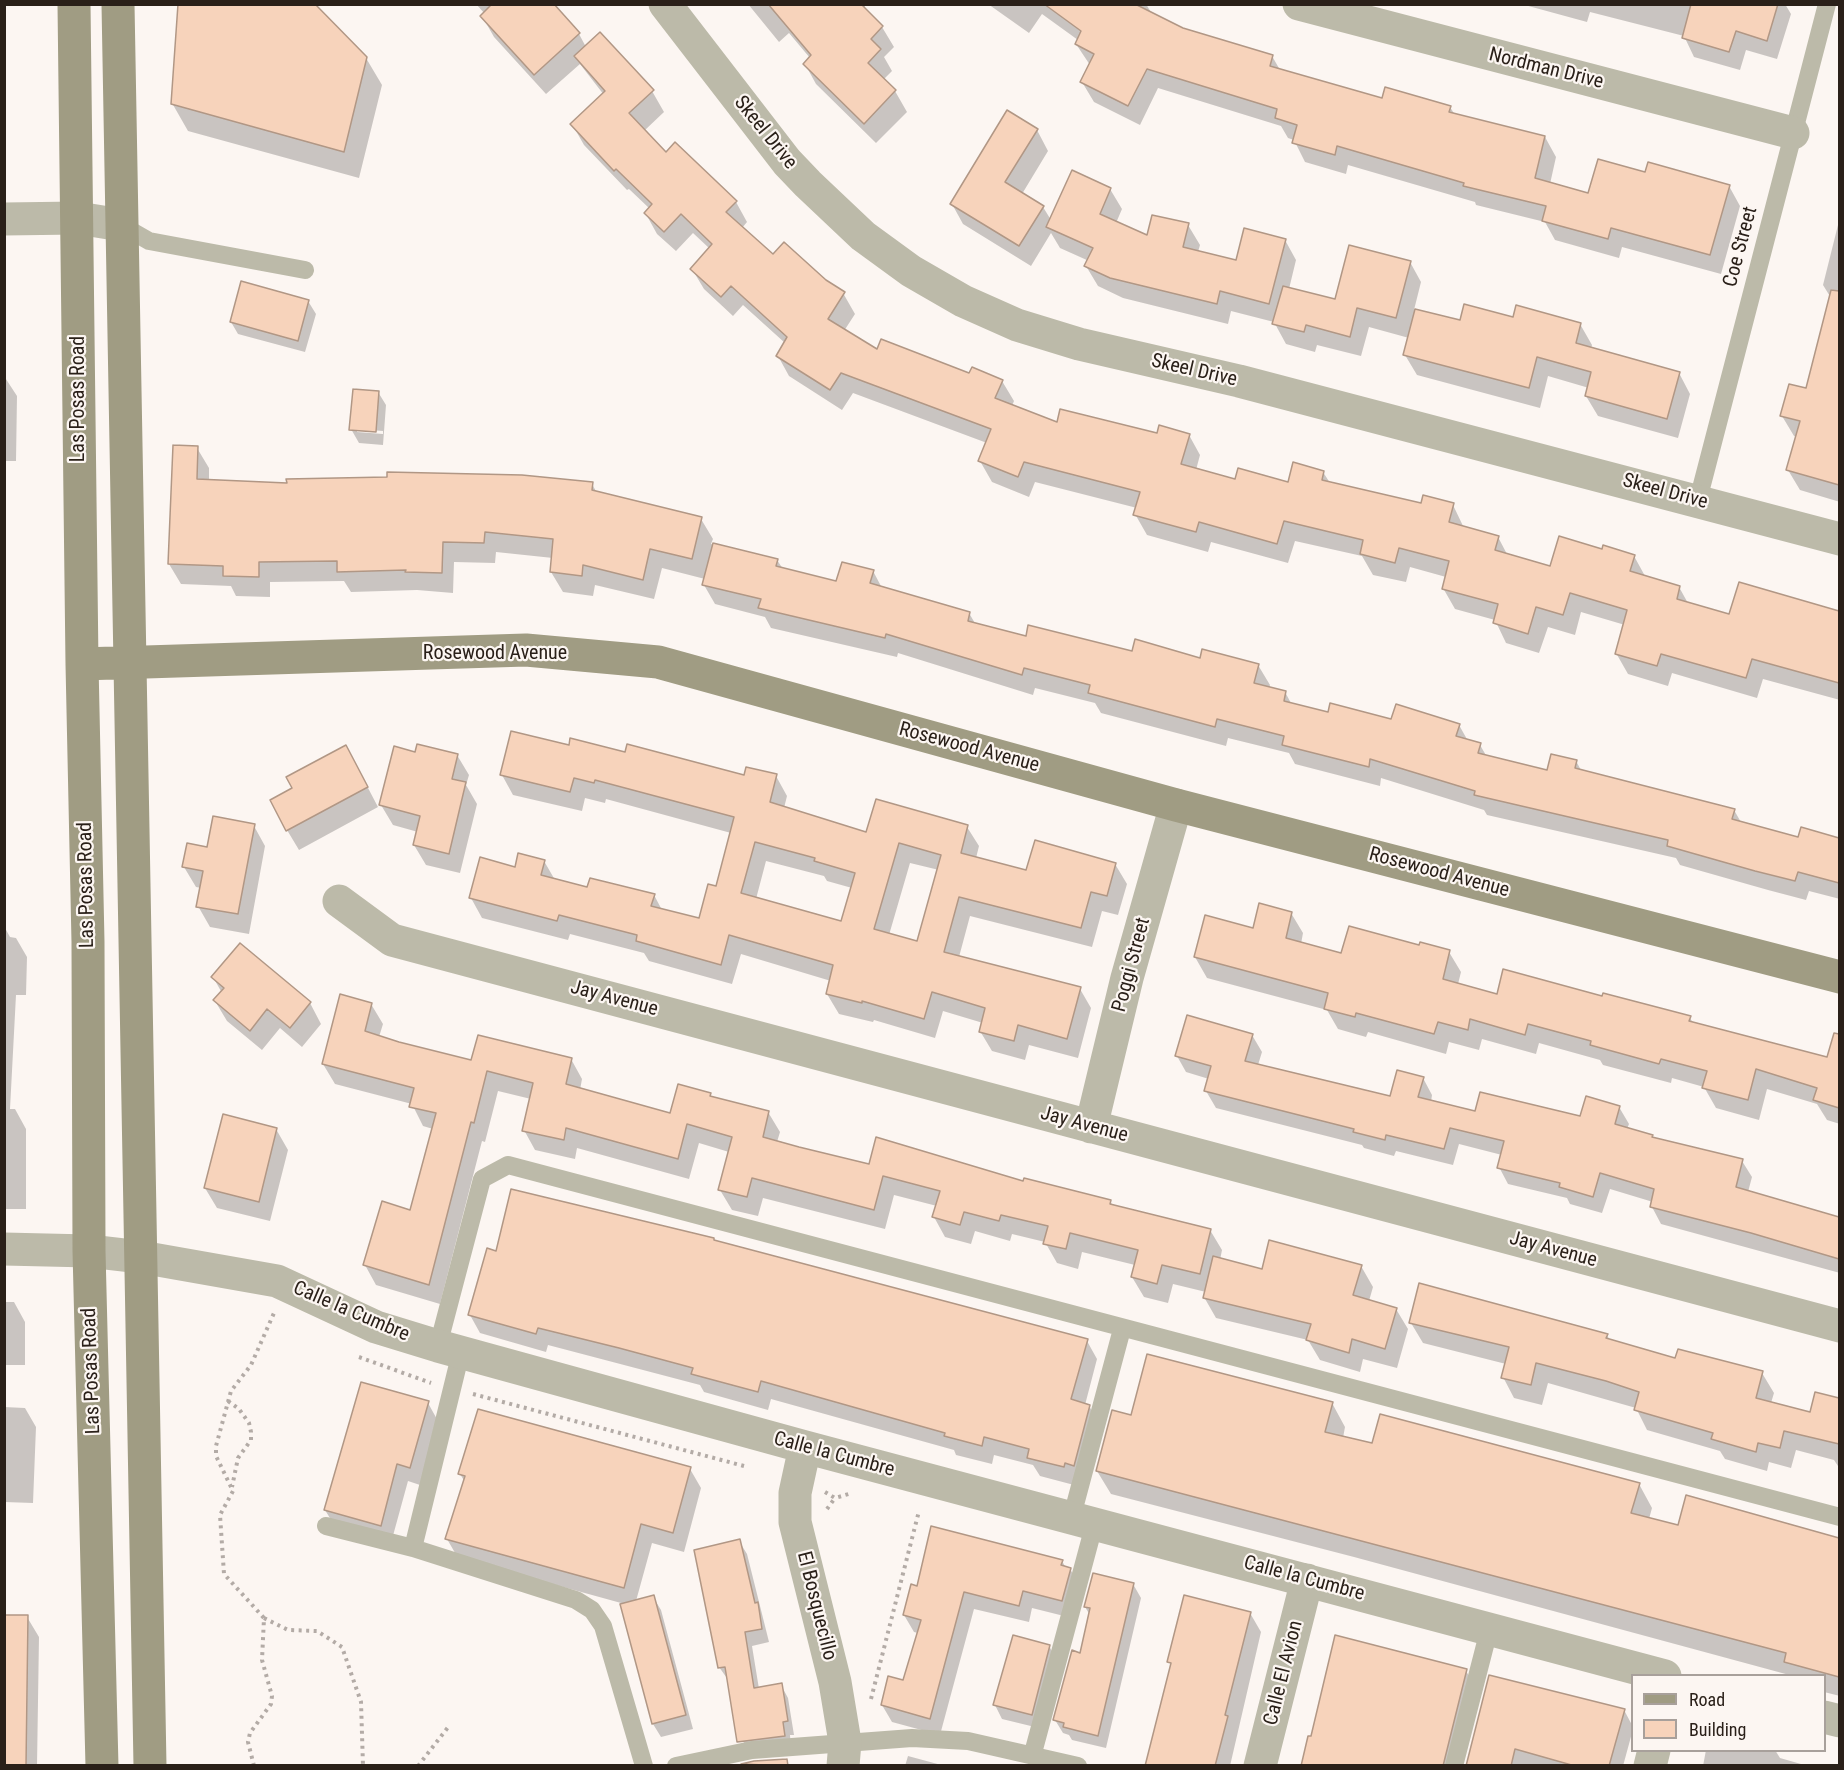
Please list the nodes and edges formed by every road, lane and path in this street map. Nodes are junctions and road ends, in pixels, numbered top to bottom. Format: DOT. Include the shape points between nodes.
graph roads {
  1 [pos="74,4"];
  2 [pos="118,4"];
  3 [pos="664,4"];
  4 [pos="1299,4"];
  5 [pos="1827,4"];
  6 [pos="1793,133"];
  7 [pos="78,218"];
  8 [pos="4,219"];
  9 [pos="121,225"];
  10 [pos="305,270"];
  11 [pos="1698,500"];
  12 [pos="1839,538"];
  13 [pos="131,661"];
  14 [pos="82,664"];
  15 [pos="1176,805"];
  16 [pos="339,901"];
  17 [pos="1839,977"];
  18 [pos="1091,1127"];
  19 [pos="4,1249"];
  20 [pos="89,1251"];
  21 [pos="141,1257"];
  22 [pos="274,1313"];
  23 [pos="1839,1326"];
  24 [pos="1122,1329"];
  25 [pos="450,1349"];
  26 [pos="228,1401"];
  27 [pos="805,1447"];
  28 [pos="232,1487"];
  29 [pos="919,1511"];
  30 [pos="1839,1517"];
  31 [pos="1083,1519"];
  32 [pos="326,1526"];
  33 [pos="413,1548"];
  34 [pos="1307,1580"];
  35 [pos="264,1618"];
  36 [pos="1489,1630"];
  37 [pos="1657,1674"];
  38 [pos="449,1726"];
  39 [pos="853,1749"];
  40 [pos="1033,1753"];
  41 [pos="102,1766"];
  42 [pos="150,1766"];
  43 [pos="254,1766"];
  44 [pos="363,1766"];
  45 [pos="418,1766"];
  46 [pos="644,1766"];
  47 [pos="676,1766"];
  48 [pos="1078,1766"];
  49 [pos="1260,1766"];
  50 [pos="1454,1766"];
  1 -- 7 [label="main road, Las Posas Road"];
  2 -- 9 [label="main road"];
  3 -- 11 [label="street, Skeel Drive" via="808,184 862,236 911,271 963,300 1017,325 1079,344 1239,381"];
  4 -- 6 [label="street, Nordman Drive"];
  5 -- 6 [label="lane, Coe Street"];
  6 -- 11 [label="lane, Coe Street"];
  7 -- 8 [label="street"];
  7 -- 9 [label="street"];
  7 -- 14 [label="main road, Las Posas Road"];
  9 -- 10 [label="lane" via="150,241"];
  9 -- 13 [label="main road"];
  11 -- 12 [label="street, Skeel Drive"];
  13 -- 14 [label="main road, Rosewood Avenue"];
  13 -- 15 [label="main road, Rosewood Avenue" via="526,650 658,662"];
  13 -- 21 [label="main road"];
  14 -- 20 [label="main road, Las Posas Road"];
  15 -- 17 [label="main road, Rosewood Avenue"];
  15 -- 18 [label="street, Poggi Street"];
  16 -- 18 [label="street, Jay Avenue" via="392,940"];
  18 -- 23 [label="street, Jay Avenue"];
  19 -- 20 [label="street, Calle la Cumbre"];
  20 -- 21 [label="street, Calle la Cumbre"];
  20 -- 41 [label="main road, Las Posas Road"];
  21 -- 25 [label="street, Calle la Cumbre" via="277,1281 376,1327"];
  21 -- 42 [label="main road"];
  22 -- 26 [label="path" via="251,1365 231,1390"];
  24 -- 25 [label="lane" via="508,1165 482,1179"];
  24 -- 30 [label="lane"];
  24 -- 31 [label="lane"];
  25 -- 27 [label="street, Calle la Cumbre"];
  25 -- 33 [label="lane"];
  26 -- 28 [label="path" via="216,1456"];
  26 -- 28 [label="path" via="244,1416 251,1432 251,1440 238,1458"];
  27 -- 31 [label="street, Calle la Cumbre"];
  27 -- 39 [label="street, El Bosquecillo" via="795,1494 795,1522"];
  28 -- 35 [label="path" via="220,1515 224,1574"];
  29 -- 39 [label="path" via="869,1704"];
  31 -- 34 [label="street, Calle la Cumbre"];
  31 -- 40 [label="lane"];
  32 -- 33 [label="lane"];
  33 -- 46 [label="lane" via="576,1600 592,1610 603,1626"];
  34 -- 36 [label="street, Calle la Cumbre"];
  34 -- 49 [label="street, Calle El Avion"];
  35 -- 43 [label="path" via="262,1660 273,1696 248,1742"];
  35 -- 44 [label="path" via="288,1630 317,1632 342,1647 361,1702"];
  36 -- 37 [label="street, Calle la Cumbre"];
  36 -- 50 [label="lane"];
  38 -- 45 [label="path"];
  39 -- 40 [label="lane" via="912,1738 968,1741"];
  39 -- 47 [label="lane" via="752,1750"];
  40 -- 48 [label="lane"];
}
